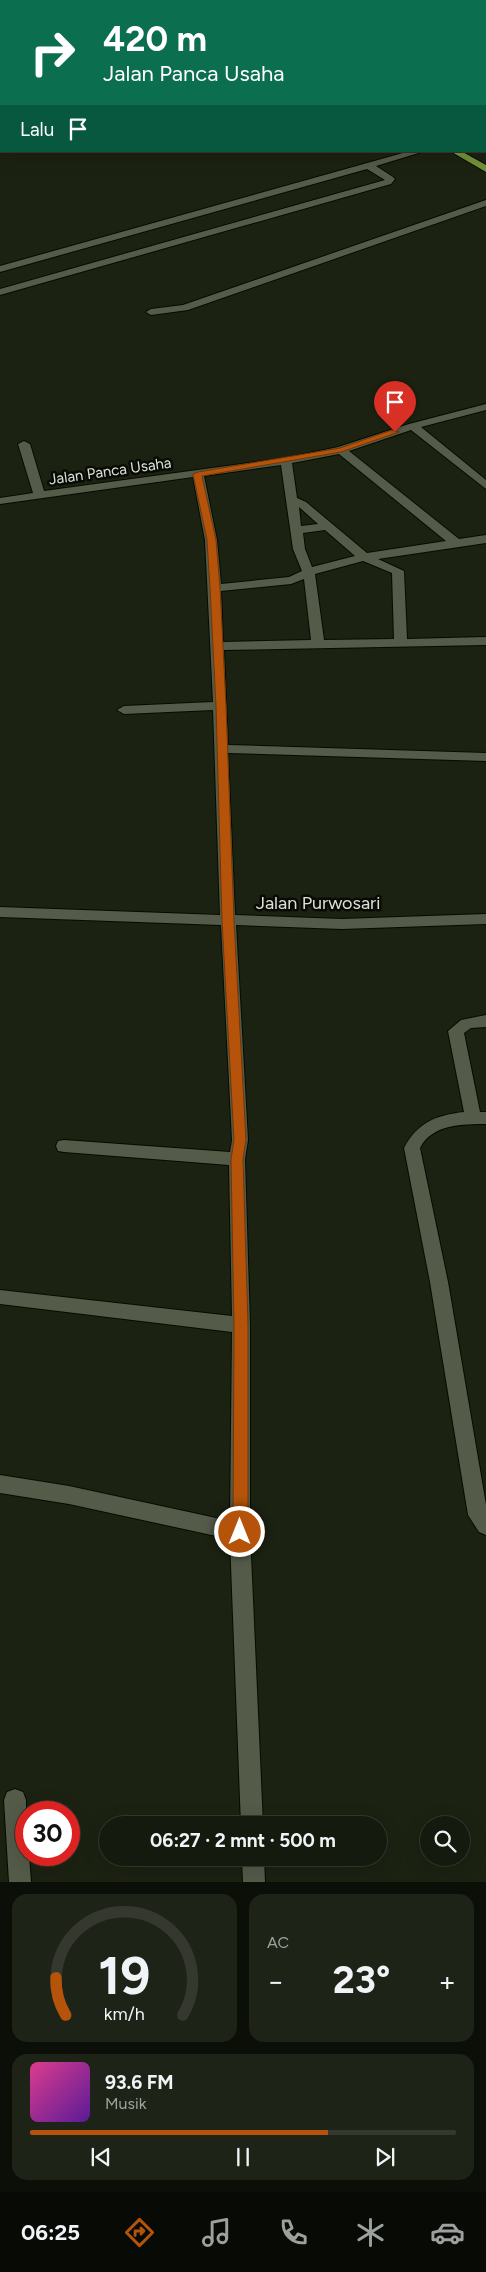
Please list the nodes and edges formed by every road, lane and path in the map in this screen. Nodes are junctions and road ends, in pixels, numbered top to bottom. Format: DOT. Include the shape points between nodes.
graph roads {
  1 [pos="418,152"];
  2 [pos="456,152"];
  3 [pos="369,166"];
  4 [pos="486,169"];
  5 [pos="486,203"];
  6 [pos="149,228"];
  7 [pos="172,244"];
  8 [pos="0,268"];
  9 [pos="0,292"];
  10 [pos="151,312"];
  11 [pos="484,410"];
  12 [pos="413,426"];
  13 [pos="24,444"];
  14 [pos="341,450"];
  15 [pos="286,461"];
  16 [pos="198,474"];
  17 [pos="486,486"];
  18 [pos="39,495"];
  19 [pos="293,500"];
  20 [pos="0,502"];
  21 [pos="329,526"];
  22 [pos="297,530"];
  23 [pos="486,540"];
  24 [pos="457,544"];
  25 [pos="364,557"];
  26 [pos="309,574"];
  27 [pos="215,588"];
  28 [pos="486,642"];
  29 [pos="401,643"];
  30 [pos="318,645"];
  31 [pos="217,646"];
  32 [pos="221,706"];
  33 [pos="124,710"];
  34 [pos="223,748"];
  35 [pos="486,757"];
  36 [pos="0,912"];
  37 [pos="486,919"];
  38 [pos="228,921"];
  39 [pos="486,1021"];
  40 [pos="480,1118"];
  41 [pos="64,1146"];
  42 [pos="237,1159"];
  43 [pos="0,1297"];
  44 [pos="241,1325"];
  45 [pos="0,1484"];
  46 [pos="486,1526"];
  47 [pos="240,1532"];
  48 [pos="15,1800"];
  49 [pos="252,1816"];
  50 [pos="253,1866"];
  51 [pos="20,1882"];
  52 [pos="254,1882"];
  1 -- 3 [label="street"];
  2 -- 4 [label="highway"];
  3 -- 6 [label="street"];
  3 -- 7 [label="street" via="390,179 388,182"];
  5 -- 10 [label="street" via="184,308"];
  6 -- 7 [label="street"];
  6 -- 8 [label="street"];
  7 -- 9 [label="street"];
  11 -- 12 [label="street, Jalan Panca Usaha"];
  12 -- 14 [label="street, Jalan Panca Usaha"];
  12 -- 17 [label="street"];
  13 -- 18 [label="street"];
  14 -- 15 [label="street, Jalan Panca Usaha"];
  14 -- 24 [label="street"];
  15 -- 16 [label="street, Jalan Panca Usaha"];
  15 -- 19 [label="street"];
  16 -- 18 [label="street, Jalan Panca Usaha"];
  16 -- 27 [label="street" via="212,540"];
  18 -- 20 [label="street, Jalan Panca Usaha"];
  19 -- 21 [label="street"];
  19 -- 22 [label="street"];
  21 -- 22 [label="street"];
  21 -- 25 [label="street"];
  22 -- 26 [label="street" via="299,549"];
  23 -- 24 [label="street"];
  24 -- 25 [label="street"];
  25 -- 26 [label="street"];
  25 -- 29 [label="street" via="398,571"];
  26 -- 27 [label="street" via="291,580"];
  26 -- 30 [label="street"];
  27 -- 31 [label="street"];
  28 -- 29 [label="street"];
  29 -- 30 [label="street"];
  30 -- 31 [label="street"];
  31 -- 32 [label="street"];
  32 -- 33 [label="street"];
  32 -- 34 [label="street"];
  34 -- 35 [label="street"];
  34 -- 38 [label="street"];
  36 -- 38 [label="street, Jalan Purwosari"];
  37 -- 38 [label="street, Jalan Purwosari" via="342,924"];
  38 -- 42 [label="street" via="240,1140"];
  39 -- 40 [label="street" via="471,1022 456,1031"];
  40 -- 46 [label="street" via="454,1119 423,1130 412,1148 439,1282 478,1515"];
  41 -- 42 [label="street"];
  42 -- 44 [label="street"];
  43 -- 44 [label="street"];
  44 -- 47 [label="street"];
  45 -- 47 [label="street" via="69,1495"];
  47 -- 49 [label="street"];
  48 -- 51 [label="street"];
  50 -- 52 [label="street"];
}
